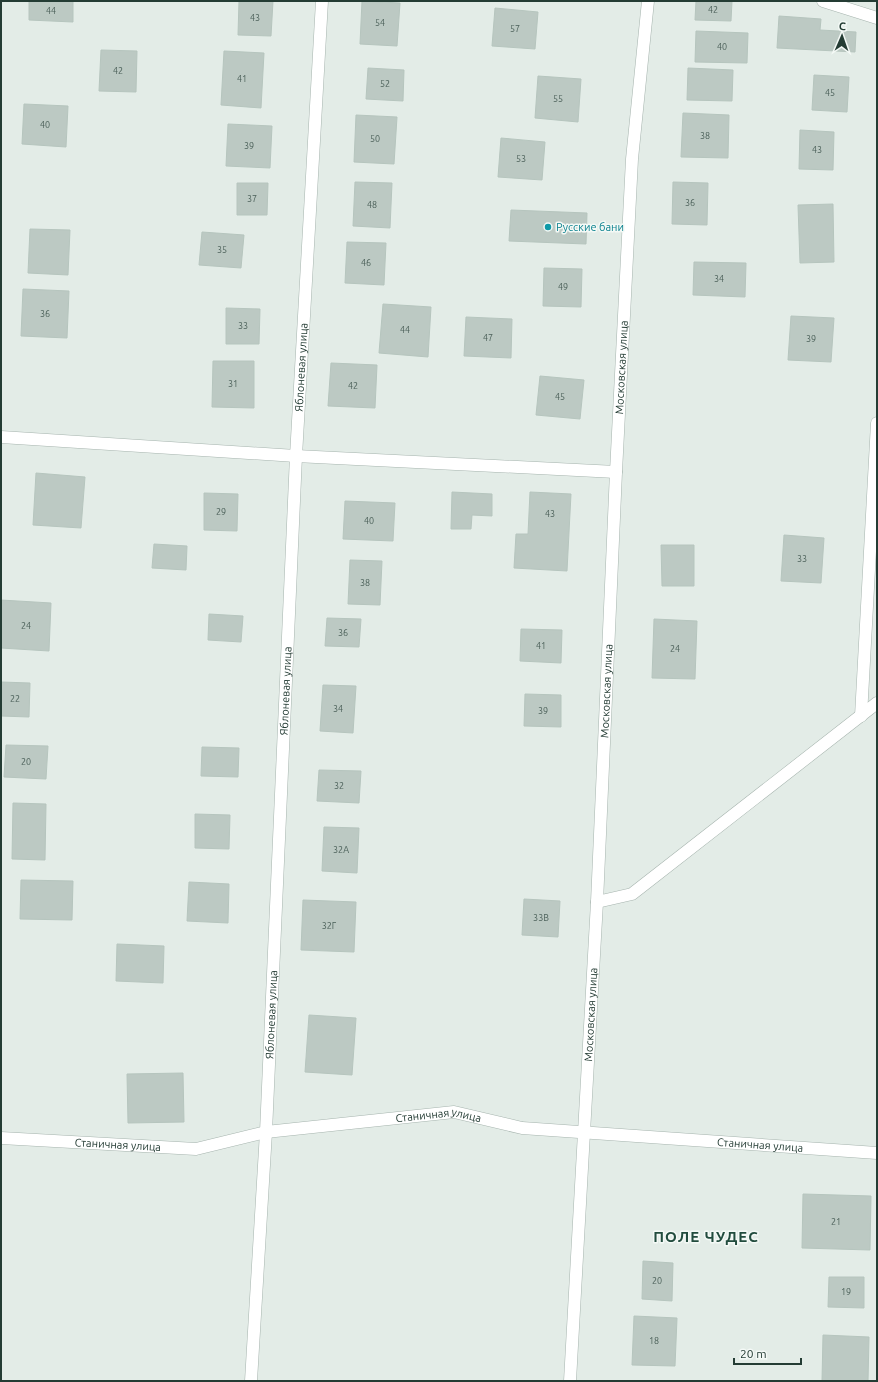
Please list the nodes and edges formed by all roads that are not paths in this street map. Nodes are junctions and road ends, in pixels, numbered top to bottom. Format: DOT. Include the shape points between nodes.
graph roads {
  1 [pos="322,1"];
  2 [pos="648,1"];
  3 [pos="823,1"];
  4 [pos="877,18"];
  5 [pos="877,423"];
  6 [pos="1,437"];
  7 [pos="296,456"];
  8 [pos="616,472"];
  9 [pos="877,703"];
  10 [pos="861,716"];
  11 [pos="597,902"];
  12 [pos="266,1132"];
  13 [pos="584,1132"];
  14 [pos="1,1138"];
  15 [pos="877,1153"];
  16 [pos="251,1381"];
  17 [pos="570,1381"];
  1 -- 7 [label="street, Яблоневая улица"];
  2 -- 8 [label="street, Московская улица" via="632,159"];
  3 -- 4 [label="street"];
  5 -- 10 [label="street"];
  6 -- 7 [label="street"];
  7 -- 8 [label="street"];
  7 -- 12 [label="street, Яблоневая улица"];
  8 -- 11 [label="street, Московская улица"];
  9 -- 10 [label="street"];
  10 -- 11 [label="street" via="632,894"];
  11 -- 13 [label="street, Московская улица"];
  12 -- 13 [label="street, Станичная улица" via="454,1112 522,1128"];
  12 -- 14 [label="street, Станичная улица" via="196,1149"];
  12 -- 16 [label="street, Яблоневая улица"];
  13 -- 15 [label="street, Станичная улица"];
  13 -- 17 [label="street, Московская улица"];
}
